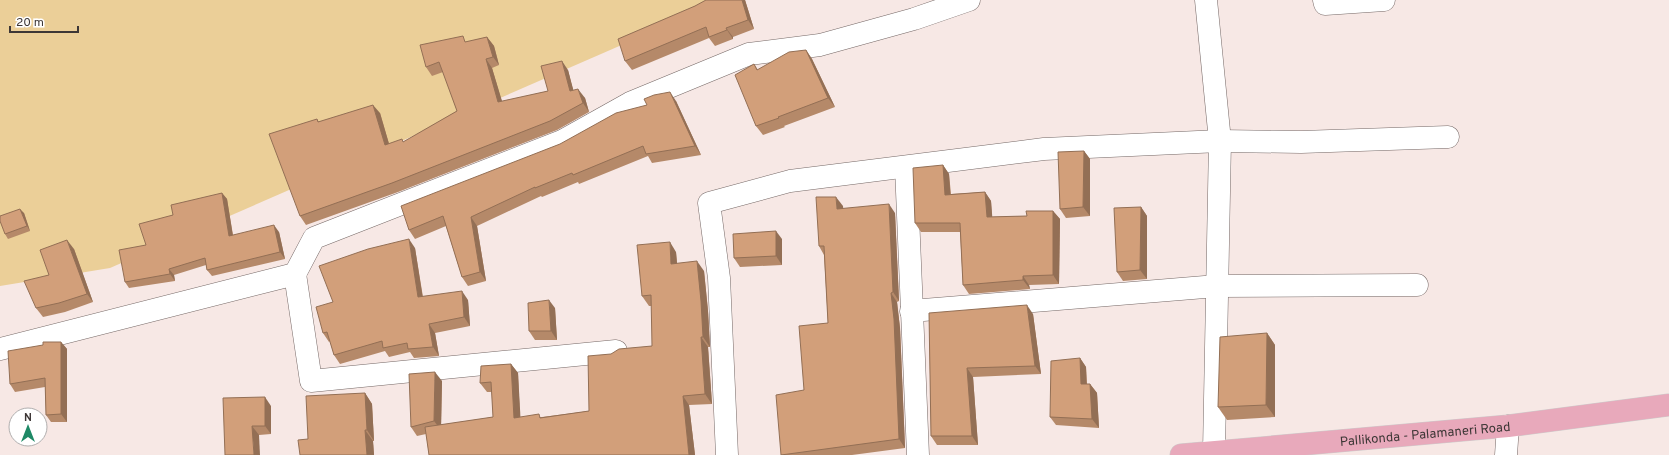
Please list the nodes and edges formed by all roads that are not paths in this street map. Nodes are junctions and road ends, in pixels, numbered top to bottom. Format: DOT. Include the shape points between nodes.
graph roads {
  1 [pos="968,0"];
  2 [pos="1206,0"];
  3 [pos="1324,0"];
  4 [pos="1384,0"];
  5 [pos="1448,137"];
  6 [pos="1220,141"];
  7 [pos="906,167"];
  8 [pos="295,274"];
  9 [pos="1417,285"];
  10 [pos="1217,286"];
  11 [pos="911,312"];
  12 [pos="0,349"];
  13 [pos="616,351"];
  14 [pos="1669,405"];
  15 [pos="1508,426"];
  16 [pos="1214,451"];
  17 [pos="727,455"];
  18 [pos="918,455"];
  19 [pos="1181,455"];
  20 [pos="1506,455"];
  1 -- 8 [label="street" via="914,20 820,45 748,54 630,103 562,141 314,238"];
  2 -- 6 [label="street"];
  3 -- 4 [label="street" via="1325,4"];
  5 -- 6 [label="street" via="1301,142"];
  6 -- 7 [label="street" via="1044,149"];
  6 -- 10 [label="street"];
  7 -- 11 [label="street"];
  7 -- 17 [label="street" via="790,181 709,203 719,278"];
  8 -- 12 [label="street"];
  8 -- 13 [label="street" via="311,381"];
  9 -- 10 [label="street"];
  10 -- 11 [label="street"];
  10 -- 16 [label="street"];
  11 -- 18 [label="street"];
  14 -- 15 [label="main road, Pallikonda - Palamaneri Road"];
  15 -- 16 [label="main road, Pallikonda - Palamaneri Road"];
  15 -- 20 [label="street"];
  16 -- 19 [label="main road, Pallikonda - Palamaneri Road"];
}
